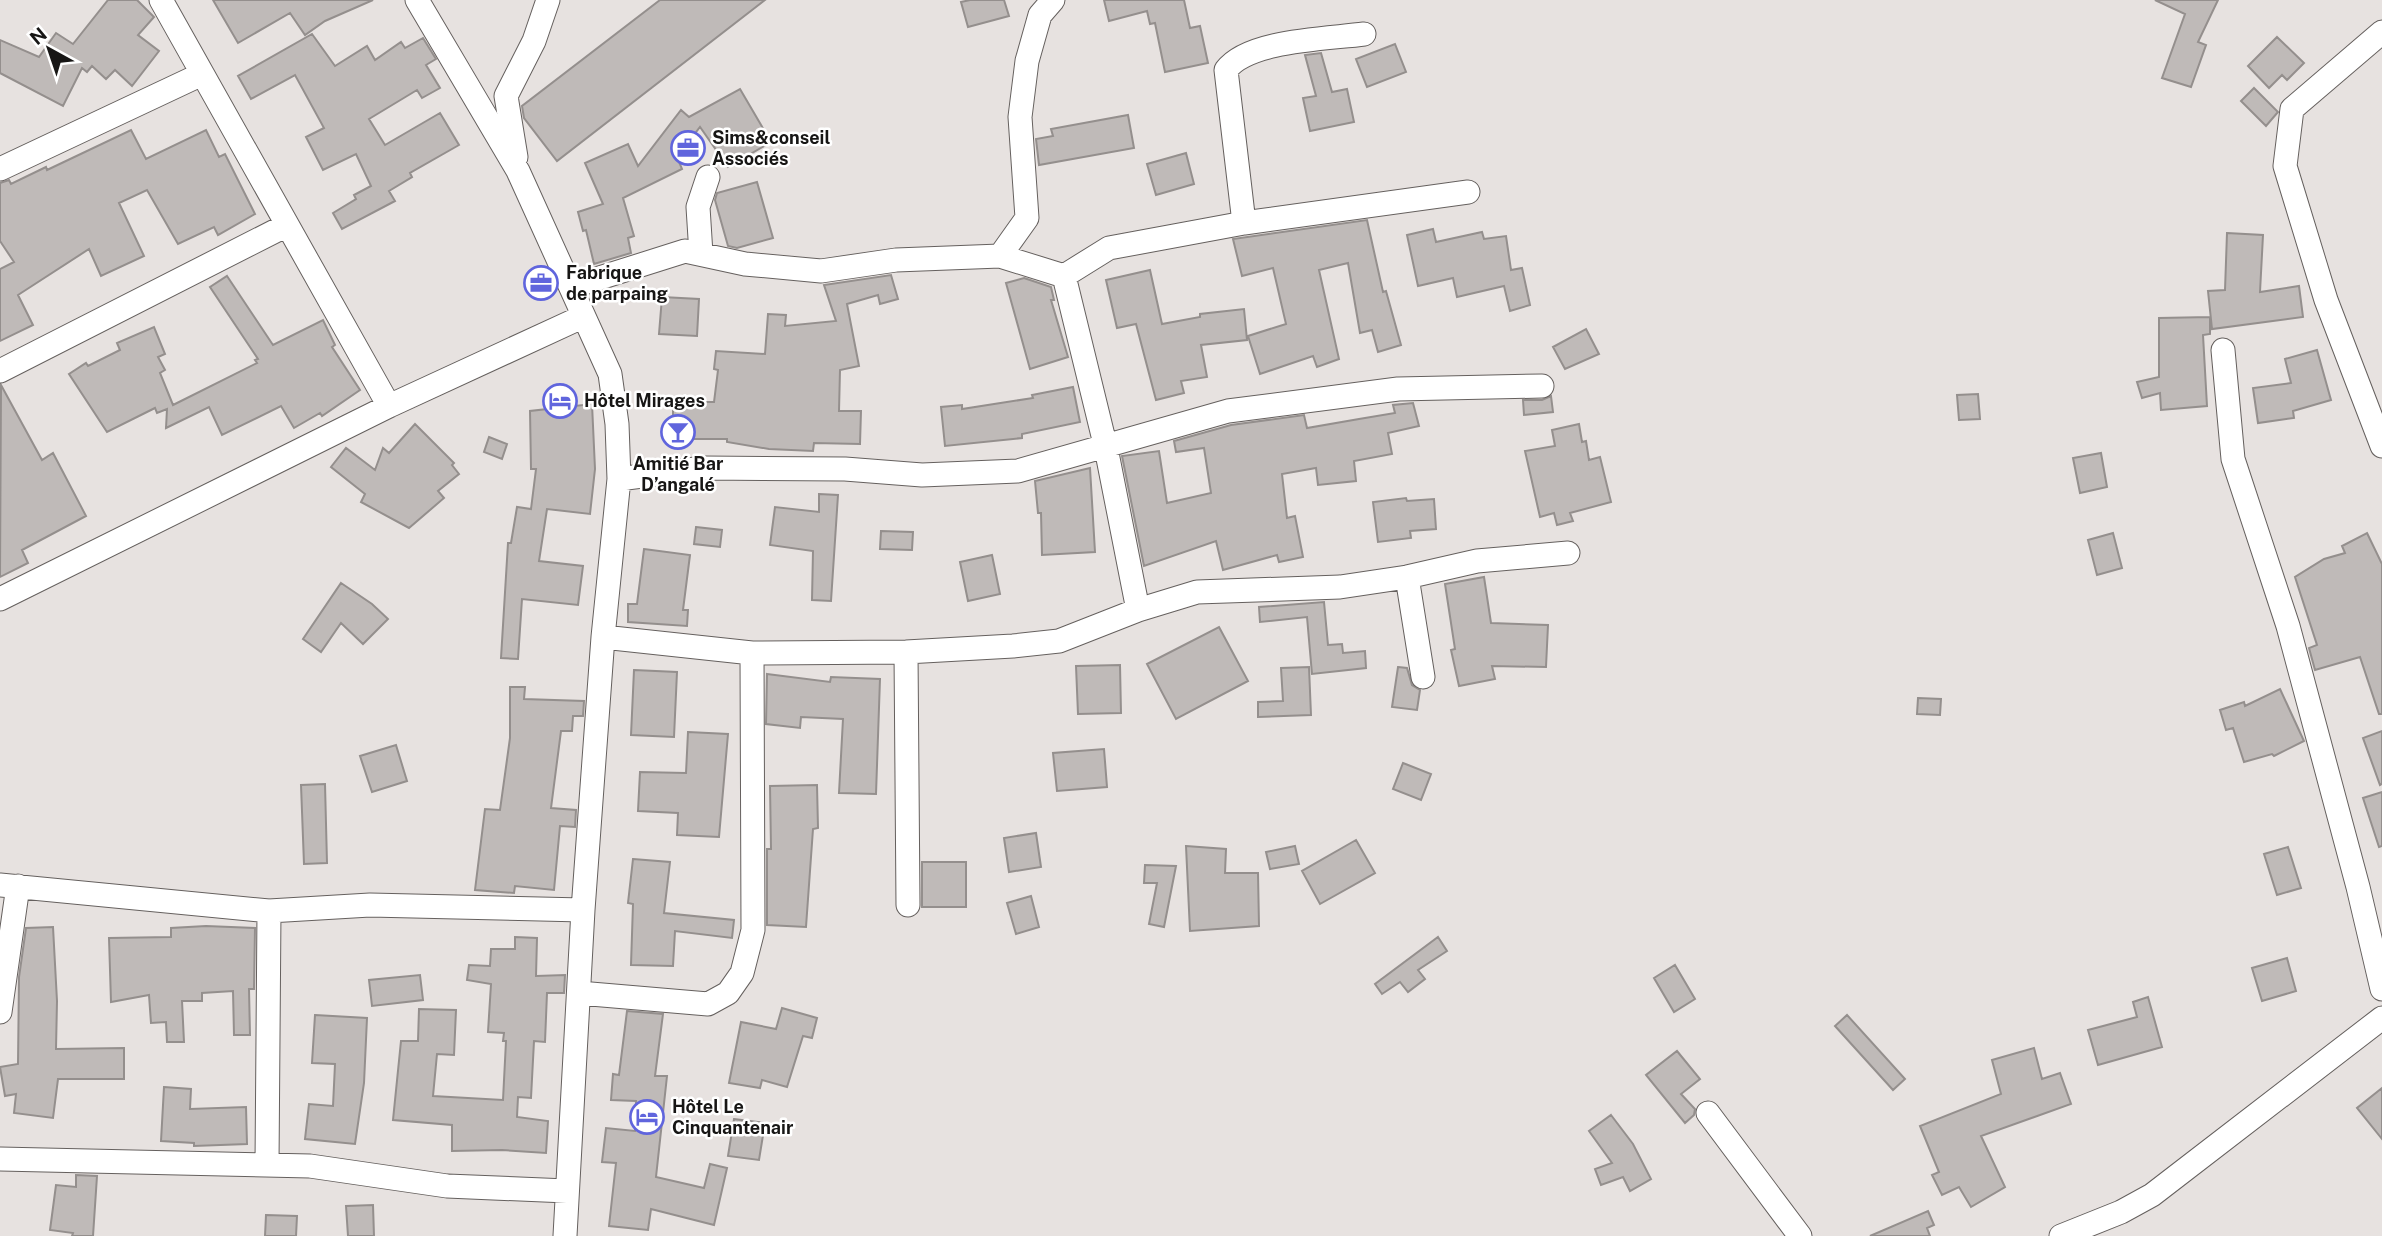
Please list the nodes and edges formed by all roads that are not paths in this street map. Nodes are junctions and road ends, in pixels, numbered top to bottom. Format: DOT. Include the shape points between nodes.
graph roads {
  1 [pos="161,0"];
  2 [pos="417,0"];
  3 [pos="548,0"];
  4 [pos="1053,0"];
  5 [pos="2382,32"];
  6 [pos="1364,34"];
  7 [pos="202,74"];
  8 [pos="0,169"];
  9 [pos="518,171"];
  10 [pos="708,177"];
  11 [pos="1468,192"];
  12 [pos="1244,223"];
  13 [pos="288,225"];
  14 [pos="701,254"];
  15 [pos="1000,256"];
  16 [pos="1064,276"];
  17 [pos="571,287"];
  18 [pos="582,317"];
  19 [pos="2222,350"];
  20 [pos="0,371"];
  21 [pos="1542,386"];
  22 [pos="389,406"];
  23 [pos="2382,446"];
  24 [pos="1106,448"];
  25 [pos="619,479"];
  26 [pos="1568,553"];
  27 [pos="1407,577"];
  28 [pos="0,599"];
  29 [pos="1138,610"];
  30 [pos="603,637"];
  31 [pos="906,652"];
  32 [pos="752,653"];
  33 [pos="1423,677"];
  34 [pos="9,886"];
  35 [pos="908,905"];
  36 [pos="583,910"];
  37 [pos="269,911"];
  38 [pos="2382,989"];
  39 [pos="579,993"];
  40 [pos="0,1012"];
  41 [pos="2382,1017"];
  42 [pos="1708,1113"];
  43 [pos="0,1159"];
  44 [pos="267,1164"];
  45 [pos="567,1191"];
  46 [pos="565,1236"];
  47 [pos="1800,1236"];
  48 [pos="2061,1236"];
  1 -- 7 [label="street"];
  2 -- 9 [label="street"];
  3 -- 9 [label="street" via="534,41 506,96"];
  4 -- 15 [label="street" via="1040,15 1030,49 1020,117 1027,218"];
  5 -- 23 [label="street" via="2292,109 2285,166 2326,300"];
  6 -- 12 [label="street" via="1251,51 1234,60 1226,71"];
  7 -- 8 [label="street"];
  7 -- 13 [label="street"];
  9 -- 17 [label="street"];
  10 -- 14 [label="street" via="698,207"];
  11 -- 12 [label="street"];
  12 -- 16 [label="street" via="1109,248"];
  13 -- 20 [label="street"];
  13 -- 22 [label="street"];
  14 -- 15 [label="street" via="745,264 821,271 896,260"];
  14 -- 17 [label="street" via="685,251"];
  15 -- 16 [label="street"];
  16 -- 24 [label="street"];
  17 -- 18 [label="street"];
  18 -- 22 [label="street"];
  18 -- 25 [label="street" via="610,374"];
  19 -- 38 [label="street" via="2233,459 2288,626"];
  21 -- 24 [label="street" via="1398,389 1228,411"];
  22 -- 28 [label="street"];
  24 -- 25 [label="street" via="1018,471 922,475 845,469 703,468"];
  24 -- 29 [label="street"];
  25 -- 30 [label="street"];
  26 -- 27 [label="street" via="1477,561"];
  27 -- 29 [label="street" via="1340,587 1197,592"];
  27 -- 33 [label="street"];
  29 -- 31 [label="street" via="1059,641"];
  30 -- 32 [label="street"];
  30 -- 36 [label="street"];
  31 -- 32 [label="street"];
  31 -- 35 [label="street"];
  32 -- 39 [label="street" via="753,930 742,973 728,993 708,1004"];
  34 -- 37 [label="street"];
  34 -- 40 [label="street"];
  36 -- 37 [label="street" via="370,905"];
  36 -- 39 [label="street"];
  37 -- 44 [label="street"];
  39 -- 45 [label="street"];
  41 -- 48 [label="street" via="2152,1195"];
  42 -- 47 [label="street"];
  43 -- 44 [label="street"];
  44 -- 45 [label="street" via="447,1185"];
  45 -- 46 [label="street"];
}
